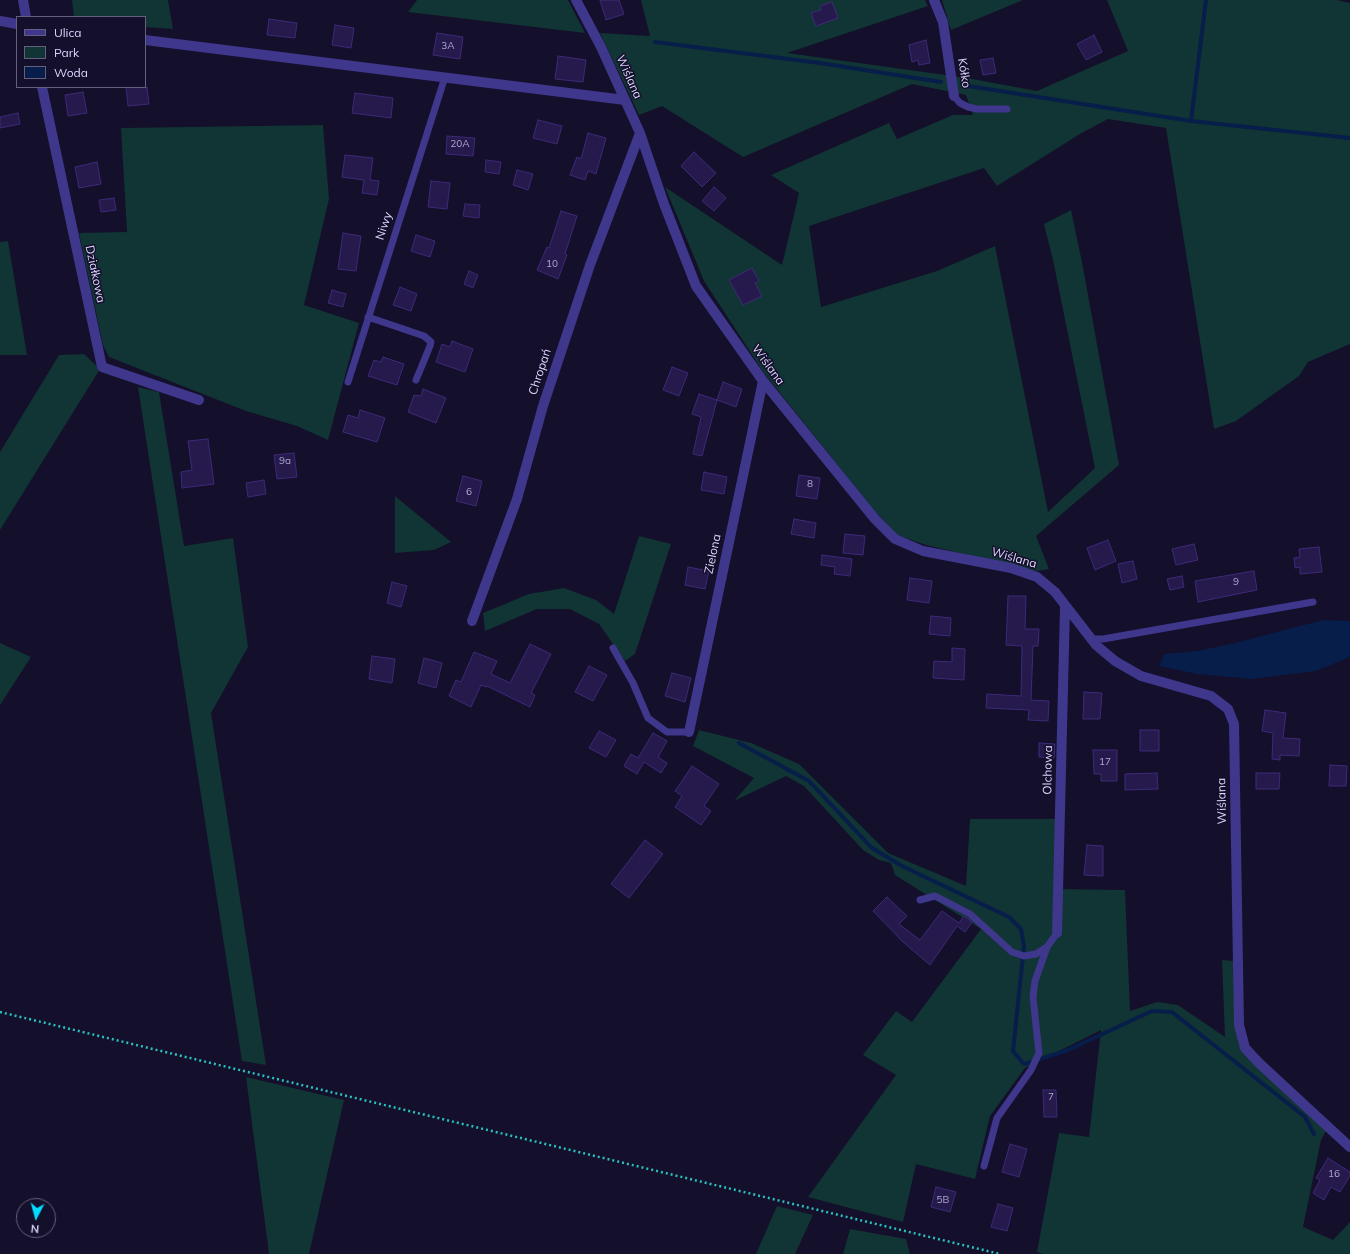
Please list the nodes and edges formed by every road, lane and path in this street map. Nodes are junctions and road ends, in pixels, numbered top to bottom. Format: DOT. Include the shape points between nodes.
graph roads {
  1 [pos="23,0"];
  2 [pos="576,0"];
  3 [pos="934,0"];
  4 [pos="26,16"];
  5 [pos="0,21"];
  6 [pos="16,24"];
  7 [pos="146,40"];
  8 [pos="445,77"];
  9 [pos="42,88"];
  10 [pos="954,96"];
  11 [pos="625,100"];
  12 [pos="1007,109"];
  13 [pos="640,133"];
  14 [pos="368,317"];
  15 [pos="416,380"];
  16 [pos="763,381"];
  17 [pos="348,382"];
  18 [pos="199,400"];
  19 [pos="1313,602"];
  20 [pos="1065,607"];
  21 [pos="472,621"];
  22 [pos="1091,639"];
  23 [pos="613,648"];
  24 [pos="689,732"];
  25 [pos="920,900"];
  26 [pos="1058,933"];
  27 [pos="1047,947"];
  28 [pos="0,1012"];
  29 [pos="1350,1147"];
  30 [pos="984,1166"];
  31 [pos="1000,1254"];
  1 -- 4 [label="street"];
  2 -- 11 [label="street, Wiślana"];
  3 -- 10 [label="street, Kółko" via="943,22"];
  5 -- 6 [label="street"];
  7 -- 8 [label="street"];
  8 -- 11 [label="street"];
  8 -- 14 [label="lane, Niwy"];
  9 -- 18 [label="street, Działkowa" via="102,367"];
  10 -- 12 [label="lane, Kółko" via="968,107"];
  11 -- 13 [label="street, Wiślana"];
  13 -- 16 [label="street, Wiślana" via="696,286"];
  13 -- 21 [label="street, Chropań" via="590,265 542,406 517,498"];
  14 -- 15 [label="lane" via="424,336 431,342"];
  14 -- 17 [label="lane, Niwy"];
  16 -- 20 [label="street, Wiślana" via="875,519 895,539 923,550 1011,568 1037,577 1055,592"];
  16 -- 24 [label="street, Zielona"];
  19 -- 22 [label="lane"];
  20 -- 22 [label="street, Wiślana"];
  20 -- 26 [label="street, Olchowa"];
  22 -- 29 [label="street, Wiślana" via="1115,661 1141,676 1211,696 1228,709 1234,724 1238,1025 1245,1048"];
  23 -- 24 [label="lane" via="633,683 648,718 667,732"];
  25 -- 27 [label="lane" via="935,896 970,914 1012,952 1024,956 1036,954"];
  26 -- 27 [label="lane"];
  27 -- 30 [label="lane" via="1035,981 1033,997 1039,1053 1031,1070 997,1118"];
  28 -- 31 [label="path"];
}
